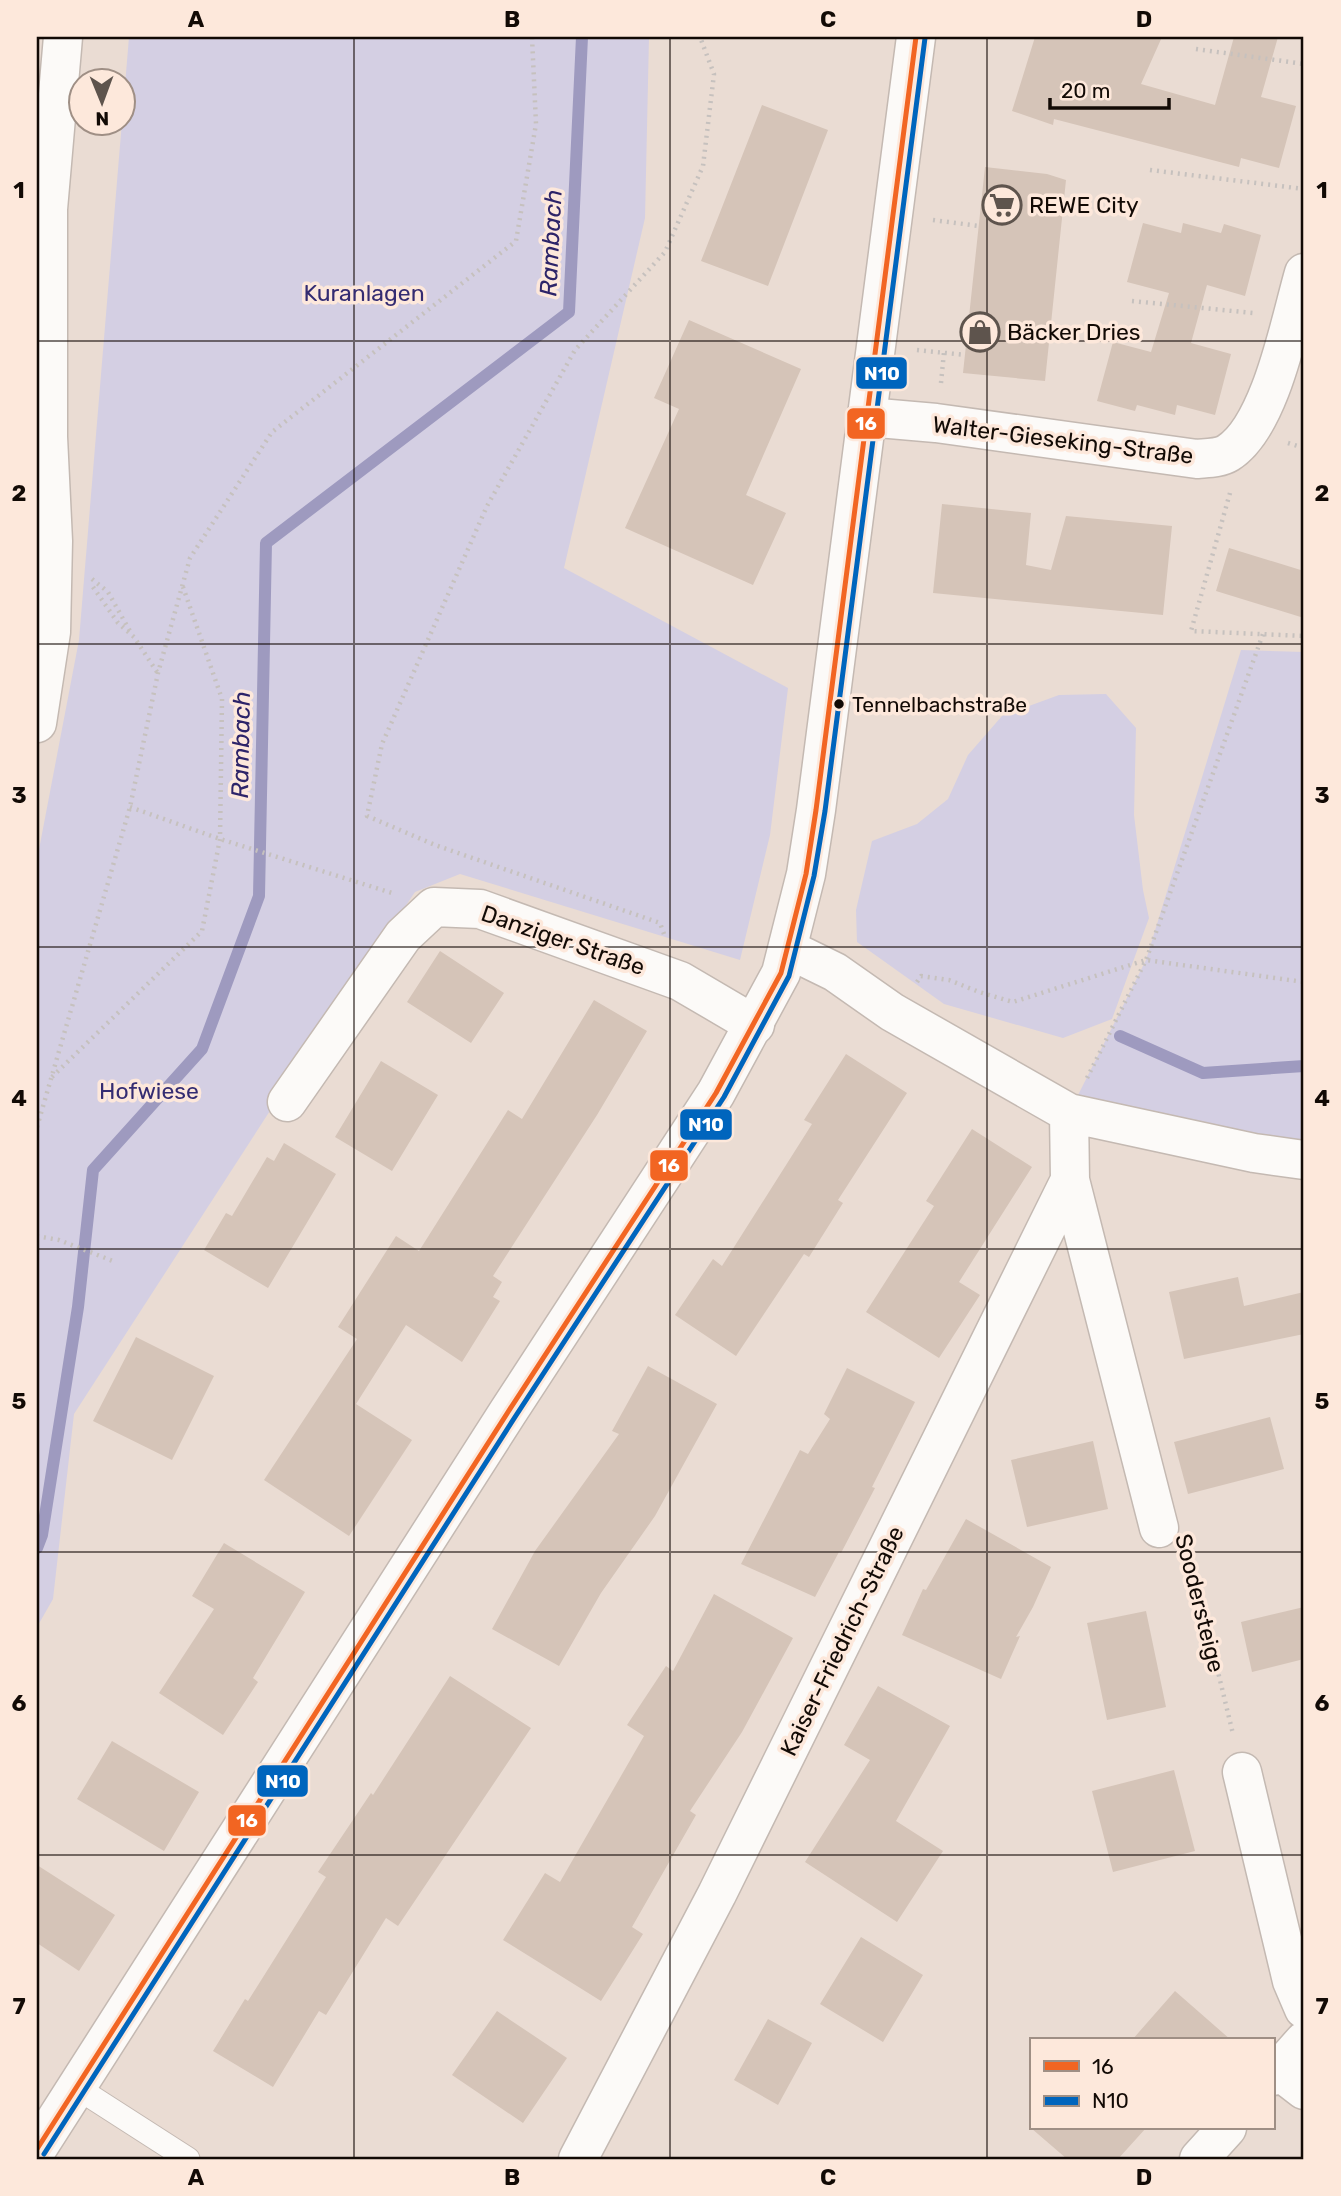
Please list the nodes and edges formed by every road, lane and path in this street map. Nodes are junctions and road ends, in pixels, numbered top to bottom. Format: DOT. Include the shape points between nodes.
graph roads {
  1 [pos="63,37"];
  2 [pos="532,37"];
  3 [pos="700,37"];
  4 [pos="916,37"];
  5 [pos="1196,49"];
  6 [pos="1304,64"];
  7 [pos="1150,170"];
  8 [pos="1304,190"];
  9 [pos="932,220"];
  10 [pos="979,226"];
  11 [pos="1304,273"];
  12 [pos="1132,301"];
  13 [pos="1291,317"];
  14 [pos="917,350"];
  15 [pos="965,355"];
  16 [pos="867,417"];
  17 [pos="1226,455"];
  18 [pos="182,585"];
  19 [pos="1263,634"];
  20 [pos="1304,636"];
  21 [pos="134,637"];
  22 [pos="158,673"];
  23 [pos="37,723"];
  24 [pos="130,807"];
  25 [pos="220,839"];
  26 [pos="434,907"];
  27 [pos="788,949"];
  28 [pos="1146,960"];
  29 [pos="680,981"];
  30 [pos="1304,982"];
  31 [pos="892,1012"];
  32 [pos="755,1025"];
  33 [pos="51,1077"];
  34 [pos="288,1102"];
  35 [pos="1069,1113"];
  36 [pos="37,1127"];
  37 [pos="1304,1160"];
  38 [pos="1070,1180"];
  39 [pos="37,1236"];
  40 [pos="113,1261"];
  41 [pos="1159,1528"];
  42 [pos="1242,1772"];
  43 [pos="1304,2009"];
  44 [pos="1304,2041"];
  45 [pos="1285,2079"];
  46 [pos="76,2087"];
  47 [pos="1225,2130"];
  48 [pos="37,2149"];
  49 [pos="188,2159"];
  50 [pos="578,2159"];
  51 [pos="1199,2159"];
  1 -- 23 [label="street" via="48,209 51,632"];
  2 -- 18 [label="path" via="536,124 516,241 272,432 190,558"];
  3 -- 29 [label="path" via="714,74 703,166 665,252 575,350 487,506 382,744 367,816 435,845 660,923"];
  4 -- 16 [label="street"];
  5 -- 6 [label="path"];
  7 -- 8 [label="path"];
  9 -- 10 [label="path"];
  11 -- 13 [label="street, Walter-Gieseking-Straße"];
  12 -- 13 [label="path"];
  13 -- 17 [label="street, Walter-Gieseking-Straße" via="1269,394 1250,433"];
  14 -- 15 [label="path"];
  16 -- 17 [label="street, Walter-Gieseking-Straße" via="1197,459"];
  16 -- 27 [label="street" via="816,810"];
  17 -- 19 [label="path" via="1231,489 1191,631"];
  18 -- 22 [label="path"];
  18 -- 25 [label="path" via="222,699"];
  19 -- 20 [label="path"];
  19 -- 28 [label="path"];
  21 -- 21 [label="path" via="118,623 89,579 108,592"];
  21 -- 22 [label="path"];
  22 -- 24 [label="path"];
  24 -- 25 [label="path"];
  24 -- 33 [label="path"];
  25 -- 26 [label="path"];
  25 -- 33 [label="path" via="202,931"];
  26 -- 29 [label="street, Danziger Straße" via="480,909"];
  26 -- 34 [label="street" via="403,936"];
  27 -- 31 [label="street" via="835,972"];
  27 -- 32 [label="street"];
  28 -- 30 [label="path"];
  28 -- 31 [label="path" via="1013,1002 949,980 921,976"];
  28 -- 35 [label="path"];
  29 -- 32 [label="street, Danziger Straße"];
  31 -- 35 [label="street"];
  32 -- 46 [label="street" via="716,1093"];
  33 -- 36 [label="path"];
  35 -- 37 [label="street"];
  35 -- 38 [label="street, Kaiser-Friedrich-Straße"];
  38 -- 41 [label="street, Soodersteige"];
  38 -- 50 [label="street, Kaiser-Friedrich-Straße" via="717,1894"];
  39 -- 40 [label="path"];
  41 -- 42 [label="path, Soodersteige" via="1183,1523"];
  42 -- 43 [label="street" via="1292,1982"];
  44 -- 45 [label="street"];
  46 -- 48 [label="street"];
  46 -- 49 [label="lane"];
  47 -- 51 [label="street"];
}
